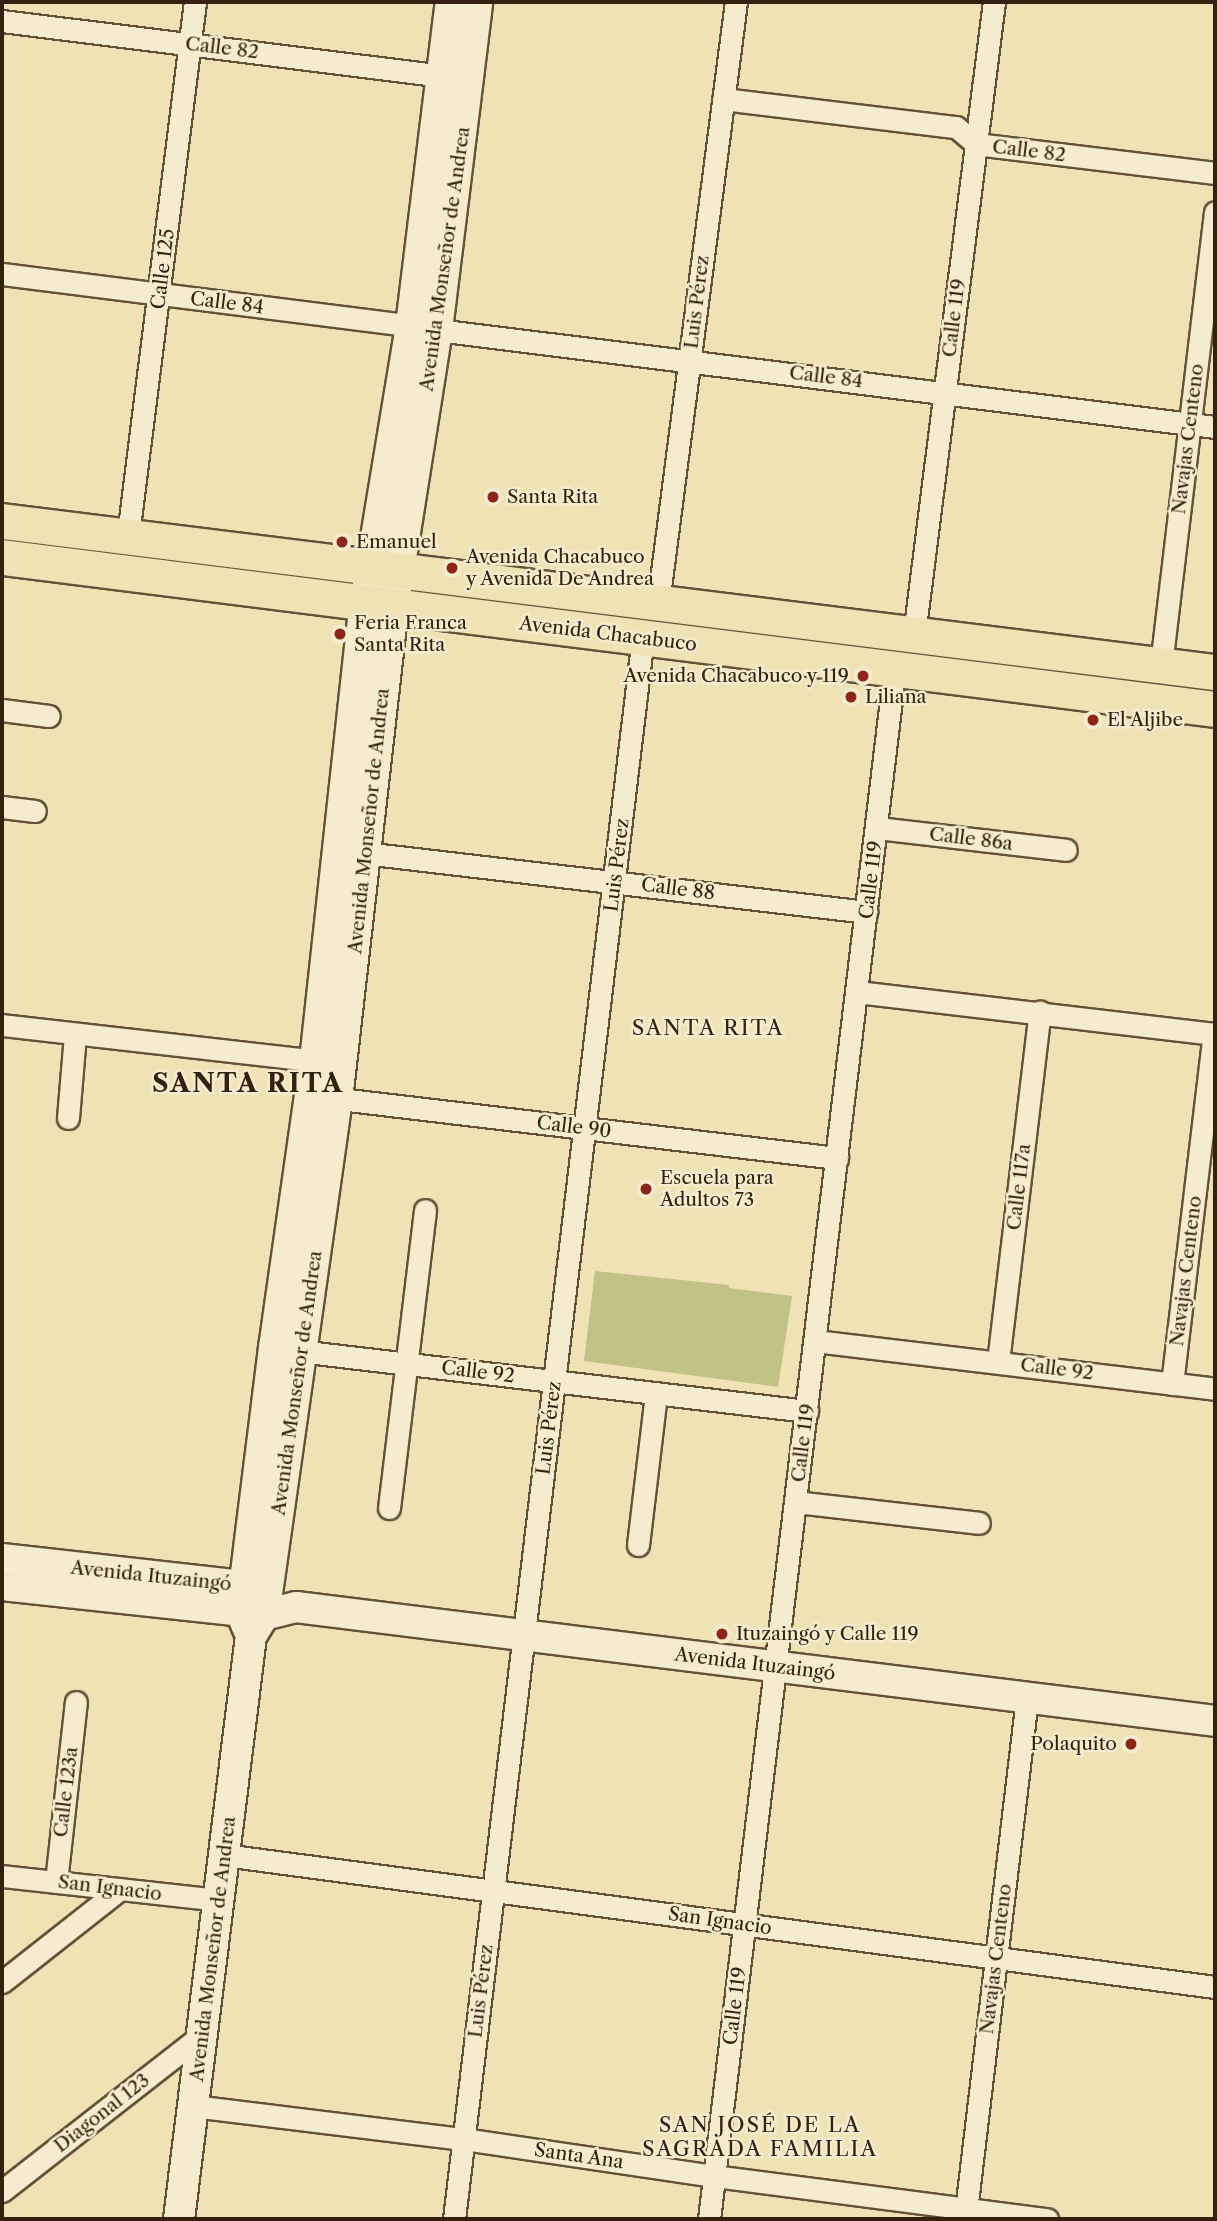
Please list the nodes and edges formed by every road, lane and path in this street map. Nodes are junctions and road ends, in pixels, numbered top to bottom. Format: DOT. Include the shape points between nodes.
graph roads {
  1 [pos="195,2"];
  2 [pos="451,2"];
  3 [pos="477,2"];
  4 [pos="736,2"];
  5 [pos="994,2"];
  6 [pos="2,21"];
  7 [pos="190,44"];
  8 [pos="442,76"];
  9 [pos="723,99"];
  10 [pos="976,144"];
  11 [pos="1215,173"];
  12 [pos="1215,212"];
  13 [pos="2,274"];
  14 [pos="159,294"];
  15 [pos="424,328"];
  16 [pos="689,360"];
  17 [pos="944,392"];
  18 [pos="1190,424"];
  19 [pos="1215,426"];
  20 [pos="2,521"];
  21 [pos="128,535"];
  22 [pos="2,557"];
  23 [pos="385,570"];
  24 [pos="658,603"];
  25 [pos="379,606"];
  26 [pos="914,635"];
  27 [pos="643,637"];
  28 [pos="1161,666"];
  29 [pos="895,667"];
  30 [pos="1215,672"];
  31 [pos="1215,709"];
  32 [pos="2,710"];
  33 [pos="48,716"];
  34 [pos="2,807"];
  35 [pos="35,811"];
  36 [pos="877,828"];
  37 [pos="1066,850"];
  38 [pos="364,853"];
  39 [pos="615,882"];
  40 [pos="867,912"];
  41 [pos="857,992"];
  42 [pos="1040,1012"];
  43 [pos="2,1026"];
  44 [pos="75,1034"];
  45 [pos="1215,1034"];
  46 [pos="328,1062"];
  47 [pos="324,1097"];
  48 [pos="68,1118"];
  49 [pos="585,1128"];
  50 [pos="837,1158"];
  51 [pos="425,1210"];
  52 [pos="815,1341"];
  53 [pos="288,1350"];
  54 [pos="998,1362"];
  55 [pos="406,1363"];
  56 [pos="555,1381"];
  57 [pos="1172,1384"];
  58 [pos="1215,1389"];
  59 [pos="656,1393"];
  60 [pos="807,1411"];
  61 [pos="796,1502"];
  62 [pos="389,1508"];
  63 [pos="979,1522"];
  64 [pos="638,1545"];
  65 [pos="2,1559"];
  66 [pos="2,1587"];
  67 [pos="254,1608"];
  68 [pos="522,1635"];
  69 [pos="776,1667"];
  70 [pos="1027,1698"];
  71 [pos="76,1702"];
  72 [pos="1215,1721"];
  73 [pos="224,1855"];
  74 [pos="2,1876"];
  75 [pos="56,1882"];
  76 [pos="120,1889"];
  77 [pos="493,1891"];
  78 [pos="219,1900"];
  79 [pos="745,1924"];
  80 [pos="996,1958"];
  81 [pos="2,1982"];
  82 [pos="1215,1987"];
  83 [pos="202,2035"];
  84 [pos="193,2106"];
  85 [pos="463,2139"];
  86 [pos="714,2176"];
  87 [pos="2,2191"];
  88 [pos="966,2214"];
  89 [pos="179,2219"];
  90 [pos="454,2219"];
  91 [pos="709,2219"];
  92 [pos="1047,2219"];
  1 -- 7 [label="street, Calle 125"];
  2 -- 8 [label="main road, Avenida Monseñor de Andrea"];
  3 -- 15 [label="main road, Avenida Monseñor de Andrea"];
  4 -- 9 [label="street, Luis Pérez"];
  5 -- 10 [label="street, Calle 119"];
  6 -- 7 [label="street, Calle 82"];
  7 -- 8 [label="street, Calle 82"];
  7 -- 14 [label="street, Calle 125"];
  8 -- 15 [label="main road, Avenida Monseñor de Andrea"];
  9 -- 10 [label="street, Calle 82" via="956,127"];
  9 -- 16 [label="street, Luis Pérez"];
  10 -- 11 [label="street, Calle 82"];
  10 -- 17 [label="street, Calle 119"];
  12 -- 18 [label="street, Navajas Centeno"];
  13 -- 14 [label="street, Calle 84"];
  14 -- 15 [label="street, Calle 84"];
  14 -- 21 [label="street, Calle 125"];
  15 -- 16 [label="street, Calle 84"];
  15 -- 23 [label="main road, Avenida Monseñor de Andrea"];
  16 -- 17 [label="street, Calle 84"];
  16 -- 24 [label="street, Luis Pérez"];
  17 -- 18 [label="street, Calle 84"];
  17 -- 26 [label="street, Calle 119"];
  18 -- 19 [label="street, Calle 84"];
  18 -- 28 [label="street, Navajas Centeno"];
  20 -- 21 [label="main road, Avenida Chacabuco"];
  21 -- 23 [label="main road, Avenida Chacabuco"];
  22 -- 25 [label="main road, Avenida Chacabuco"];
  23 -- 24 [label="main road, Avenida Chacabuco"];
  23 -- 25 [label="main road, Avenida Monseñor de Andrea"];
  24 -- 26 [label="main road, Avenida Chacabuco"];
  25 -- 27 [label="main road, Avenida Chacabuco"];
  25 -- 38 [label="main road, Avenida Monseñor de Andrea"];
  25 -- 46 [label="main road, Avenida Monseñor de Andrea"];
  26 -- 28 [label="main road, Avenida Chacabuco"];
  27 -- 29 [label="main road, Avenida Chacabuco"];
  27 -- 39 [label="street, Luis Pérez"];
  28 -- 30 [label="main road, Avenida Chacabuco"];
  29 -- 31 [label="main road, Avenida Chacabuco"];
  29 -- 36 [label="street, Calle 119"];
  32 -- 33 [label="street"];
  34 -- 35 [label="street"];
  36 -- 37 [label="street, Calle 86a"];
  36 -- 40 [label="street, Calle 119"];
  38 -- 39 [label="street, Calle 88"];
  38 -- 46 [label="main road, Avenida Monseñor de Andrea"];
  39 -- 40 [label="street, Calle 88"];
  39 -- 49 [label="street, Luis Pérez"];
  40 -- 41 [label="street, Calle 119"];
  41 -- 42 [label="street"];
  41 -- 50 [label="street, Calle 119"];
  42 -- 45 [label="street"];
  42 -- 54 [label="street, Calle 117a"];
  43 -- 44 [label="street"];
  44 -- 46 [label="street"];
  44 -- 48 [label="street"];
  45 -- 57 [label="street, Navajas Centeno"];
  46 -- 47 [label="main road, Avenida Monseñor de Andrea"];
  47 -- 49 [label="street, Calle 90"];
  47 -- 53 [label="main road, Avenida Monseñor de Andrea"];
  49 -- 50 [label="street, Calle 90"];
  49 -- 56 [label="street, Luis Pérez"];
  50 -- 52 [label="street, Calle 119"];
  51 -- 55 [label="street"];
  52 -- 54 [label="street, Calle 92"];
  52 -- 60 [label="street, Calle 119"];
  53 -- 55 [label="street, Calle 92"];
  53 -- 67 [label="main road, Avenida Monseñor de Andrea"];
  54 -- 57 [label="street, Calle 92"];
  55 -- 56 [label="street, Calle 92"];
  55 -- 62 [label="street"];
  56 -- 59 [label="street, Calle 92"];
  56 -- 68 [label="street, Luis Pérez"];
  57 -- 58 [label="street, Calle 92"];
  59 -- 60 [label="street, Calle 92"];
  59 -- 64 [label="street"];
  60 -- 61 [label="street, Calle 119"];
  61 -- 63 [label="street"];
  61 -- 69 [label="street, Calle 119"];
  65 -- 67 [label="main road, Avenida Ituzaingó"];
  66 -- 67 [label="street, Avenida Ituzaingó"];
  67 -- 68 [label="main road, Avenida Ituzaingó" via="296,1607"];
  67 -- 73 [label="main road, Avenida Monseñor de Andrea"];
  68 -- 69 [label="main road, Avenida Ituzaingó"];
  68 -- 77 [label="street, Luis Pérez"];
  69 -- 70 [label="main road, Avenida Ituzaingó"];
  69 -- 79 [label="street, Calle 119"];
  70 -- 72 [label="main road, Avenida Ituzaingó"];
  70 -- 80 [label="street, Navajas Centeno"];
  71 -- 75 [label="street, Calle 123a"];
  73 -- 77 [label="street, San Ignacio"];
  73 -- 78 [label="main road, Avenida Monseñor de Andrea"];
  74 -- 75 [label="street, San Ignacio"];
  75 -- 76 [label="street, San Ignacio"];
  76 -- 78 [label="street, San Ignacio"];
  76 -- 81 [label="street"];
  77 -- 79 [label="street, San Ignacio"];
  77 -- 85 [label="street, Luis Pérez"];
  78 -- 83 [label="main road, Avenida Monseñor de Andrea"];
  79 -- 80 [label="street, San Ignacio"];
  79 -- 86 [label="street, Calle 119"];
  80 -- 82 [label="street, San Ignacio"];
  80 -- 88 [label="street, Navajas Centeno"];
  83 -- 84 [label="main road, Avenida Monseñor de Andrea"];
  83 -- 87 [label="street, Diagonal 123"];
  84 -- 85 [label="street, Santa Ana"];
  84 -- 89 [label="main road, Avenida Monseñor de Andrea"];
  85 -- 86 [label="street, Santa Ana"];
  85 -- 90 [label="street, Luis Pérez"];
  86 -- 88 [label="street, Santa Ana"];
  86 -- 91 [label="street, Calle 119"];
  88 -- 92 [label="street, Santa Ana"];
}
